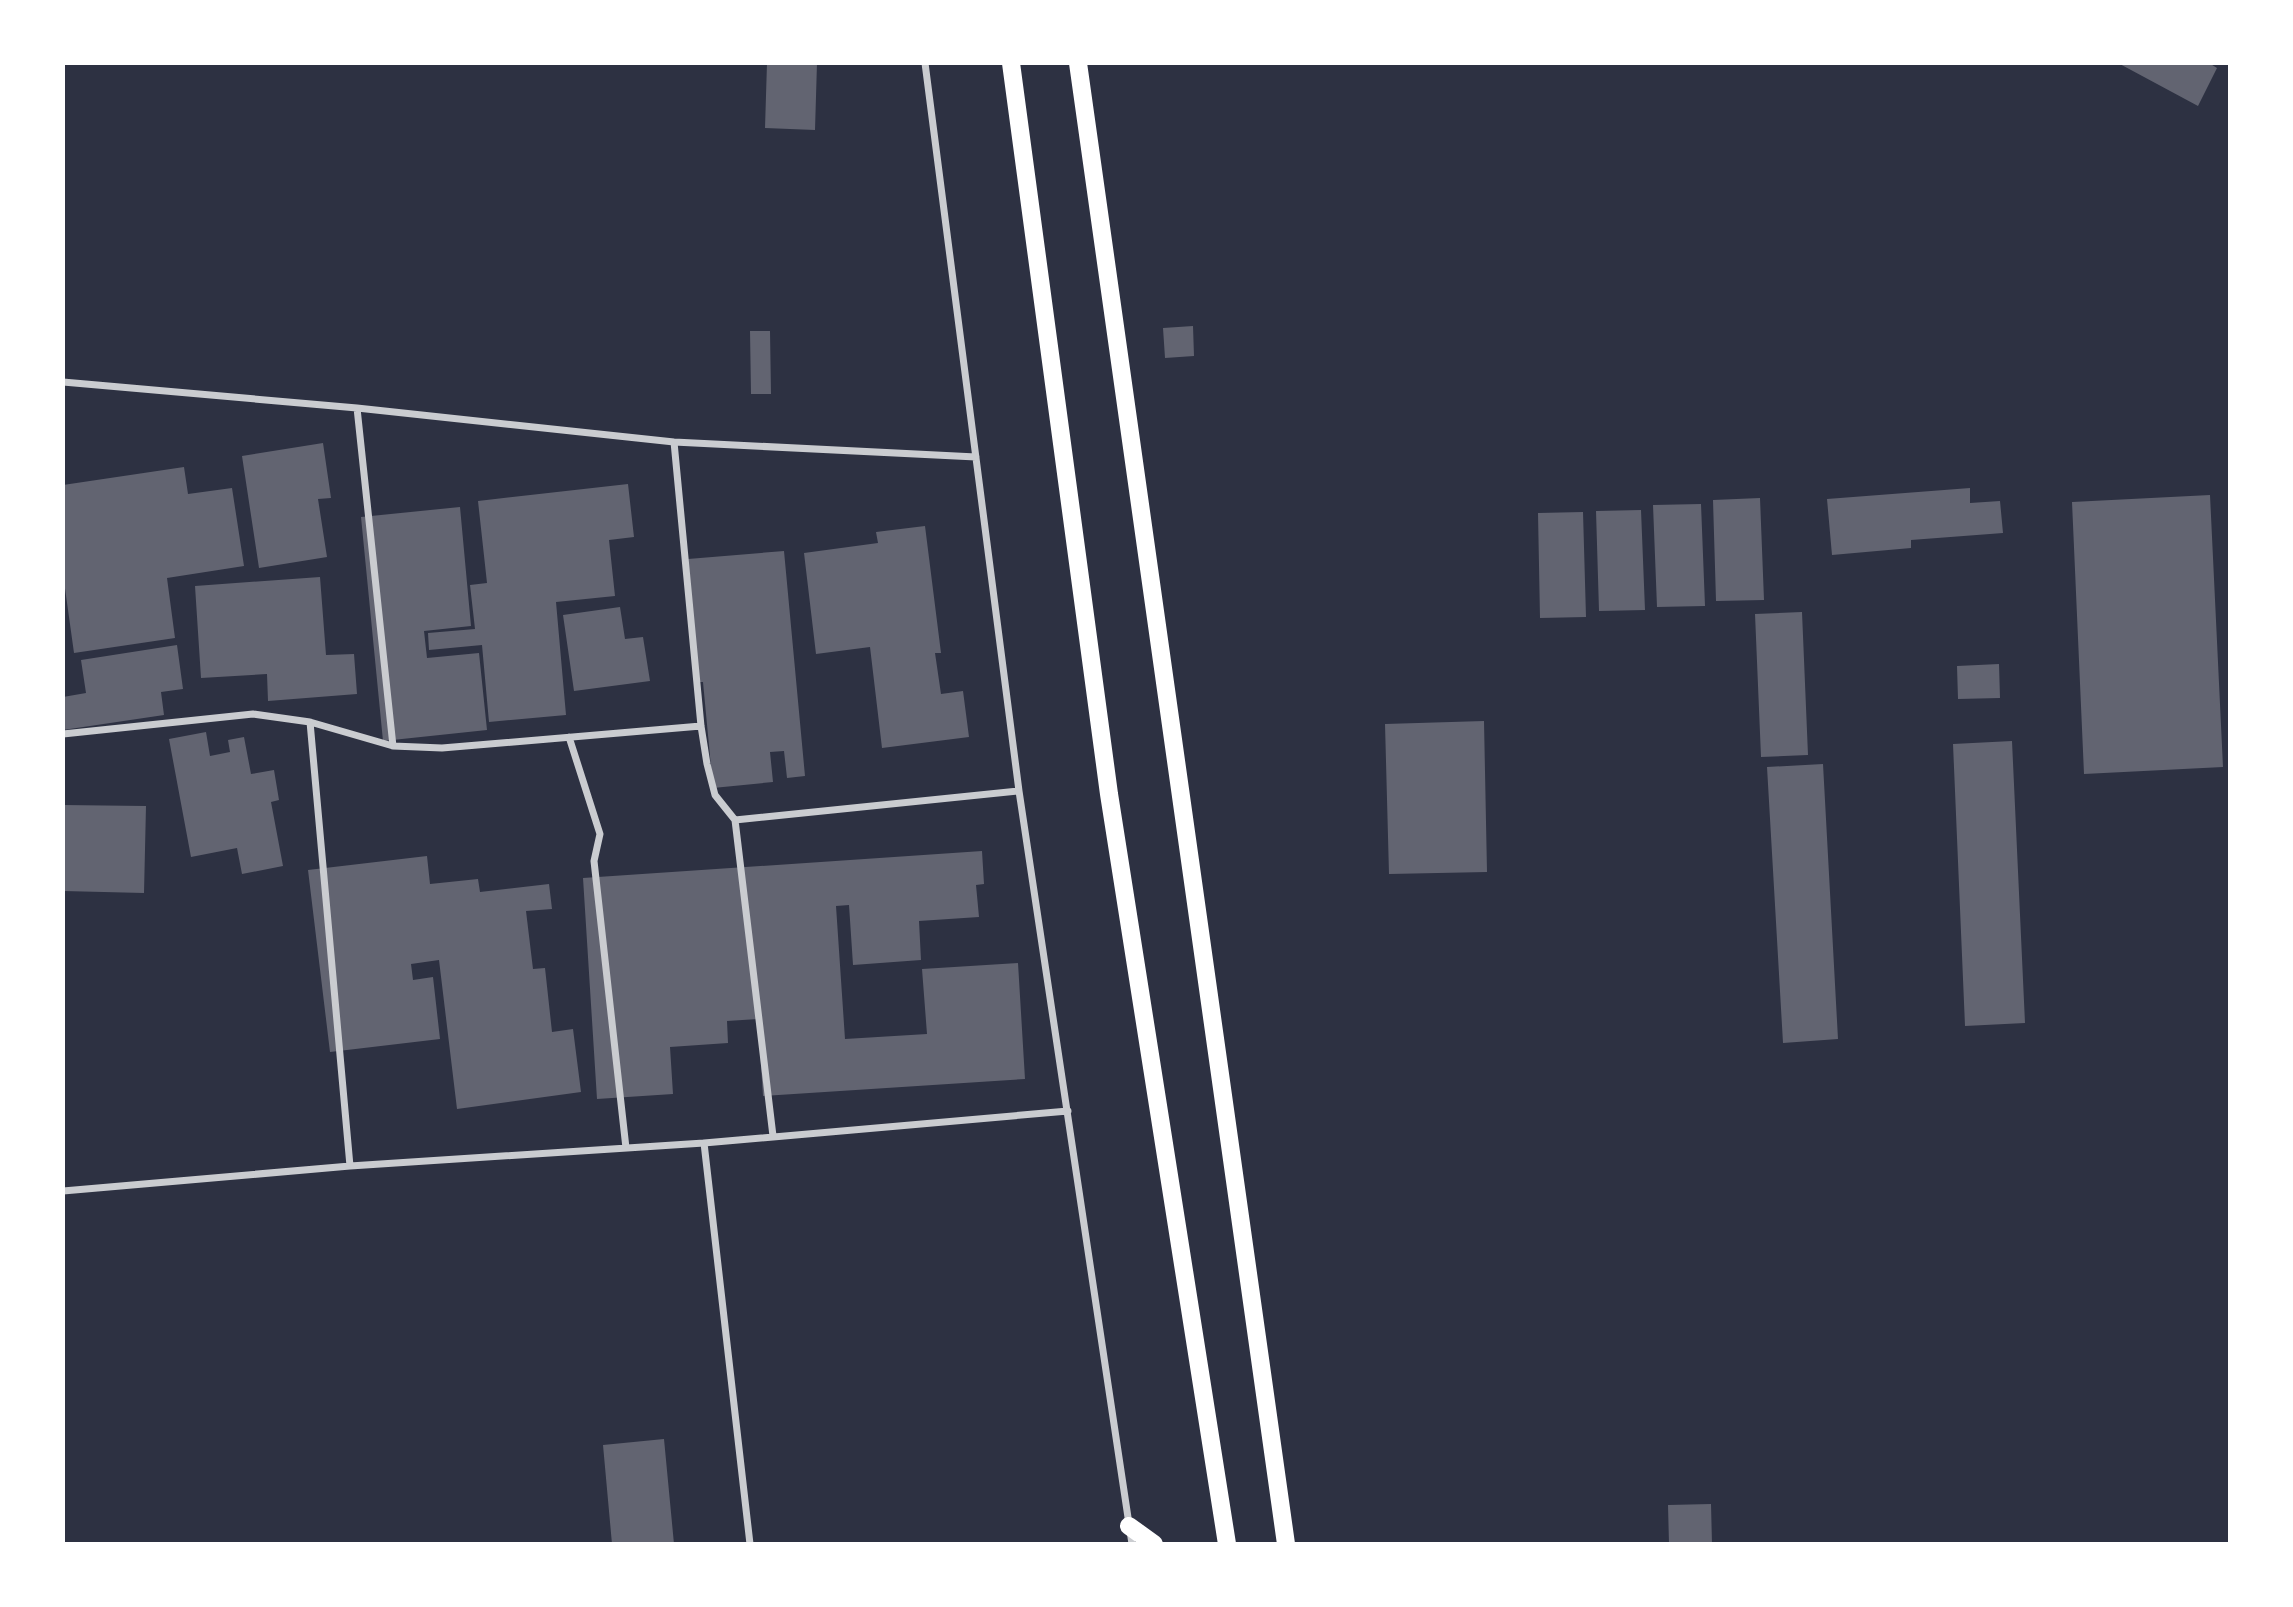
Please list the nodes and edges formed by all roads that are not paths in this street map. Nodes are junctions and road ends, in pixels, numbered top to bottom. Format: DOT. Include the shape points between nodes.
graph roads {
  1 [pos="925,63"];
  2 [pos="1011,63"];
  3 [pos="1078,63"];
  4 [pos="63,382"];
  5 [pos="357,408"];
  6 [pos="674,442"];
  7 [pos="976,457"];
  8 [pos="310,722"];
  9 [pos="701,726"];
  10 [pos="63,734"];
  11 [pos="569,737"];
  12 [pos="393,746"];
  13 [pos="1019,792"];
  14 [pos="735,820"];
  15 [pos="1068,1111"];
  16 [pos="773,1136"];
  17 [pos="704,1143"];
  18 [pos="626,1148"];
  19 [pos="350,1166"];
  20 [pos="63,1191"];
  21 [pos="1130,1535"];
  22 [pos="751,1544"];
  23 [pos="1154,1544"];
  24 [pos="1227,1544"];
  25 [pos="1286,1544"];
  1 -- 7 [label="street"];
  2 -- 24 [label="main road" via="1109,794"];
  3 -- 25 [label="main road"];
  4 -- 5 [label="street"];
  5 -- 6 [label="street"];
  5 -- 12 [label="street"];
  6 -- 7 [label="street"];
  6 -- 9 [label="street"];
  7 -- 13 [label="street"];
  8 -- 10 [label="street" via="253,714"];
  8 -- 12 [label="street"];
  8 -- 19 [label="street"];
  9 -- 11 [label="street"];
  9 -- 14 [label="street" via="715,795"];
  11 -- 12 [label="street" via="442,748"];
  11 -- 18 [label="street" via="600,834 594,860"];
  13 -- 14 [label="street"];
  13 -- 15 [label="street"];
  14 -- 16 [label="street"];
  15 -- 16 [label="street"];
  15 -- 21 [label="street"];
  16 -- 17 [label="street"];
  17 -- 18 [label="street"];
  17 -- 22 [label="street"];
  18 -- 19 [label="street"];
  19 -- 20 [label="street"];
  21 -- 23 [label="main road"];
}
